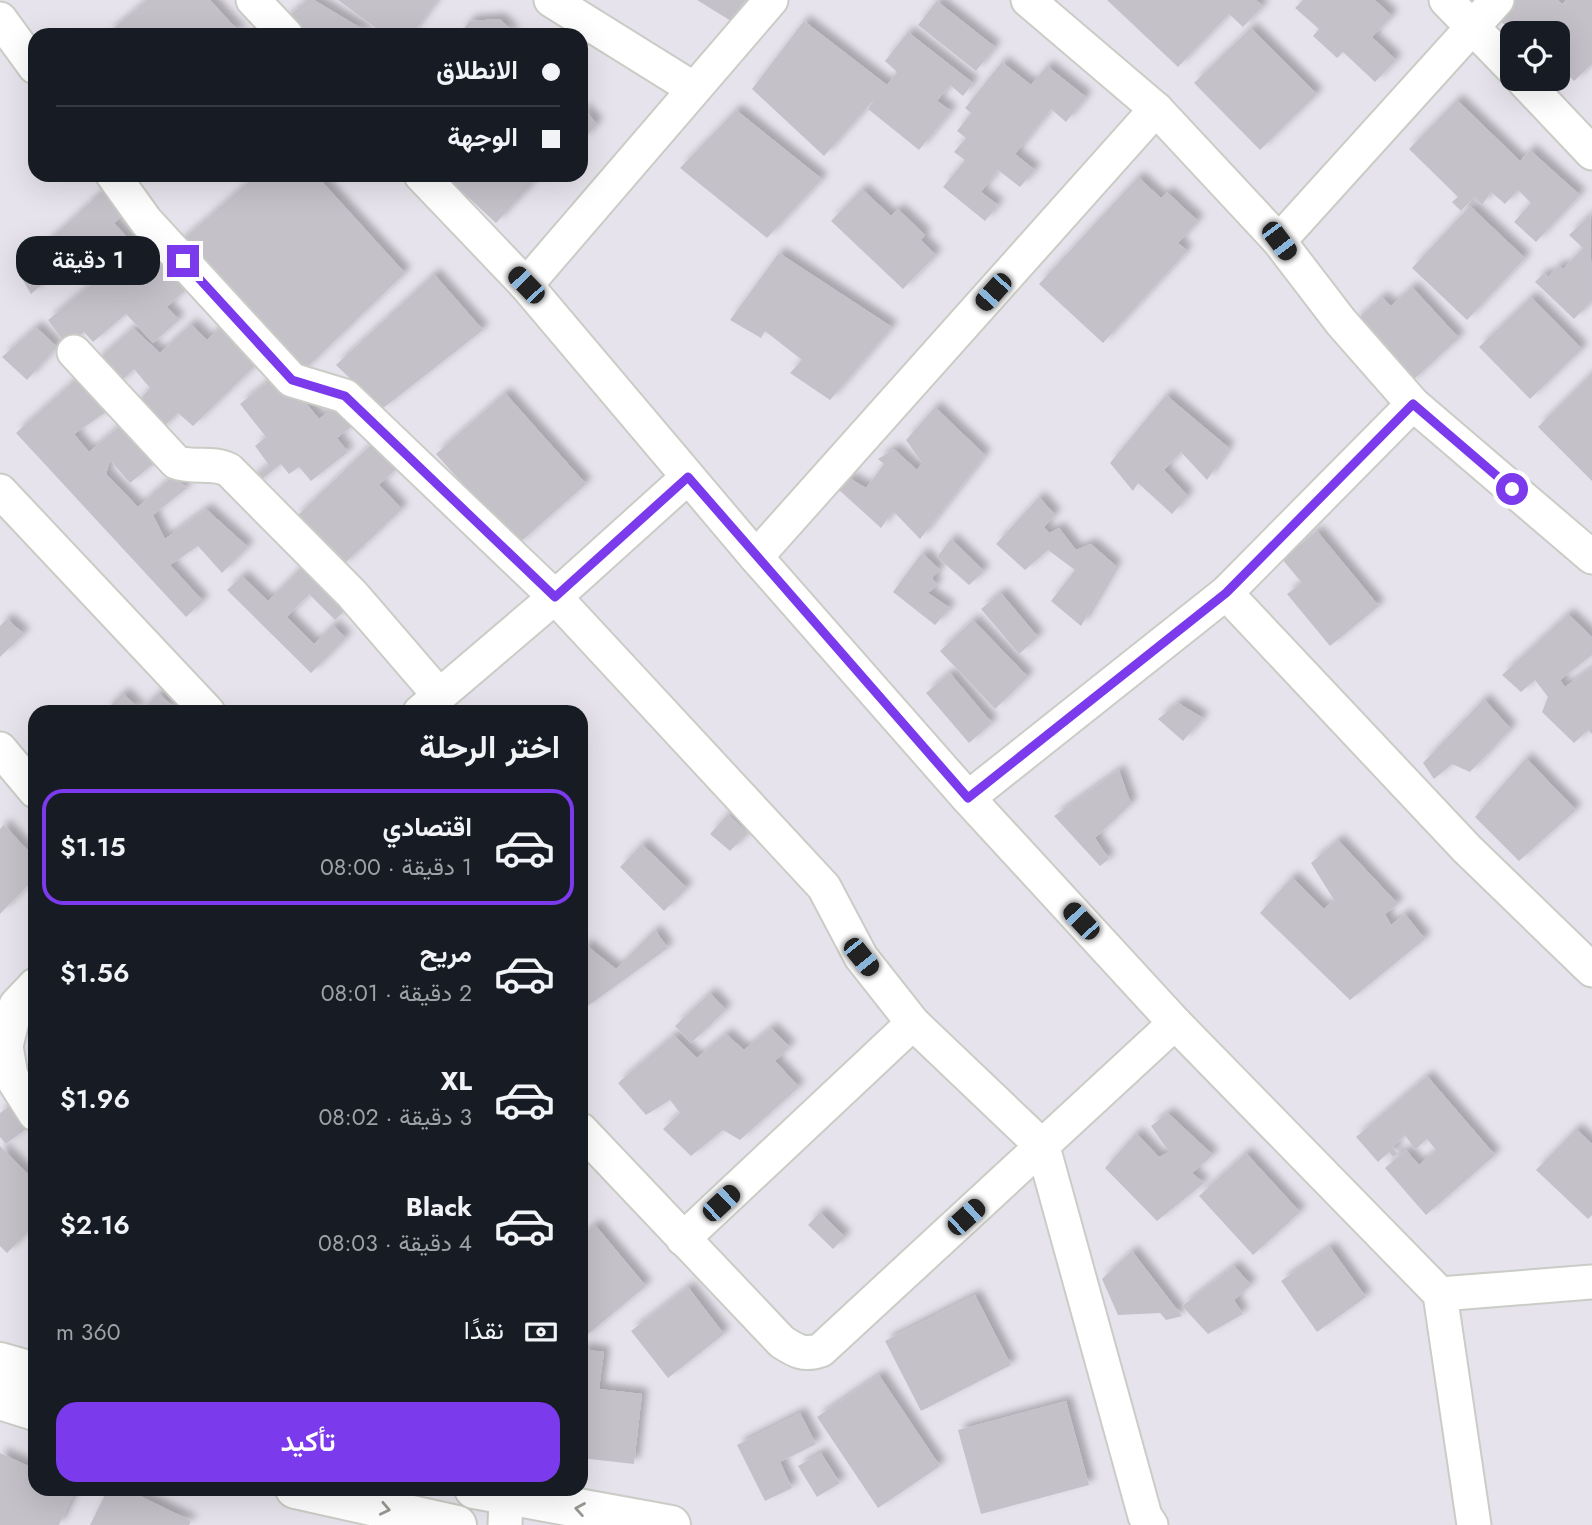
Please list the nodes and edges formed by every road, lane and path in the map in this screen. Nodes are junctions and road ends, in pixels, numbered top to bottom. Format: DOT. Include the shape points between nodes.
graph roads {
  1 [pos="253,0"];
  2 [pos="551,0"];
  3 [pos="771,0"];
  4 [pos="1028,0"];
  5 [pos="1446,0"];
  6 [pos="1497,0"];
  7 [pos="0,19"];
  8 [pos="1473,26"];
  9 [pos="279,28"];
  10 [pos="1500,55"];
  11 [pos="28,57"];
  12 [pos="694,89"];
  13 [pos="1533,91"];
  14 [pos="1156,109"];
  15 [pos="1592,153"];
  16 [pos="118,182"];
  17 [pos="428,182"];
  18 [pos="1279,241"];
  19 [pos="526,285"];
  20 [pos="74,352"];
  21 [pos="1413,404"];
  22 [pos="688,477"];
  23 [pos="0,491"];
  24 [pos="757,557"];
  25 [pos="1592,557"];
  26 [pos="1226,593"];
  27 [pos="555,597"];
  28 [pos="430,703"];
  29 [pos="201,705"];
  30 [pos="0,749"];
  31 [pos="28,783"];
  32 [pos="968,798"];
  33 [pos="1592,970"];
  34 [pos="28,992"];
  35 [pos="913,1023"];
  36 [pos="1175,1023"];
  37 [pos="28,1103"];
  38 [pos="588,1137"];
  39 [pos="1043,1147"];
  40 [pos="683,1238"];
  41 [pos="1592,1282"];
  42 [pos="1440,1294"];
  43 [pos="0,1362"];
  44 [pos="28,1370"];
  45 [pos="0,1401"];
  46 [pos="28,1409"];
  47 [pos="326,1496"];
  48 [pos="495,1504"];
  49 [pos="1146,1522"];
  50 [pos="457,1525"];
  51 [pos="671,1525"];
  52 [pos="1474,1525"];
  1 -- 9 [label="street"];
  2 -- 12 [label="street"];
  3 -- 12 [label="street"];
  4 -- 14 [label="street"];
  5 -- 8 [label="street"];
  6 -- 8 [label="street"];
  7 -- 11 [label="street"];
  8 -- 10 [label="street"];
  8 -- 18 [label="street"];
  12 -- 19 [label="street"];
  13 -- 15 [label="street"];
  14 -- 18 [label="street"];
  14 -- 24 [label="street"];
  16 -- 27 [label="street" via="146,221 292,380 345,396"];
  17 -- 19 [label="street"];
  18 -- 21 [label="street" via="1341,322"];
  19 -- 22 [label="street"];
  20 -- 28 [label="street" via="176,462 229,470 352,594"];
  21 -- 25 [label="street"];
  21 -- 26 [label="street"];
  22 -- 24 [label="street"];
  22 -- 27 [label="street"];
  23 -- 29 [label="street"];
  24 -- 32 [label="street"];
  26 -- 32 [label="street"];
  26 -- 33 [label="street" via="1467,849"];
  27 -- 28 [label="street"];
  27 -- 35 [label="street" via="824,887 861,957"];
  30 -- 31 [label="street"];
  32 -- 36 [label="street"];
  34 -- 37 [label="street" via="16,1005 6,1046 11,1076"];
  35 -- 39 [label="street"];
  35 -- 40 [label="street"];
  36 -- 39 [label="street"];
  36 -- 42 [label="street"];
  38 -- 40 [label="street"];
  39 -- 40 [label="street" via="821,1350 810,1354 782,1342"];
  39 -- 49 [label="street"];
  41 -- 42 [label="street"];
  42 -- 52 [label="street"];
  43 -- 44 [label="street"];
  45 -- 46 [label="street"];
  47 -- 50 [label="street, one-way"];
  51 -- 48 [label="street, one-way"];
}
